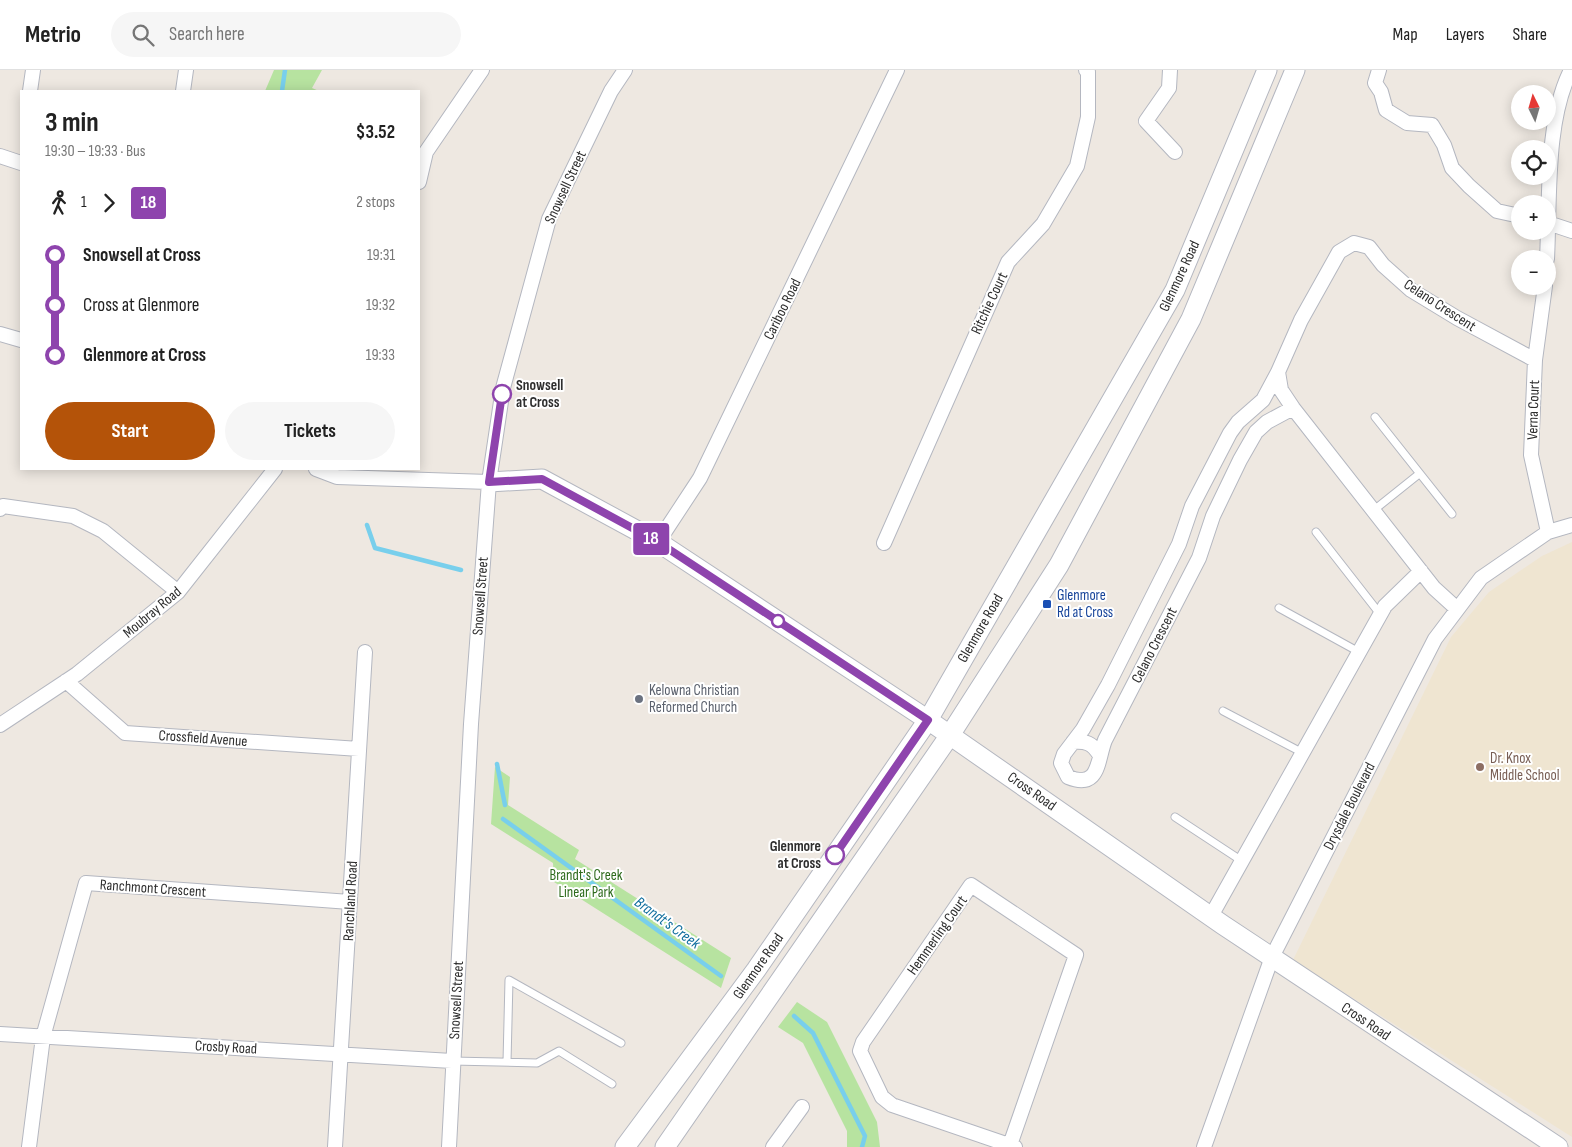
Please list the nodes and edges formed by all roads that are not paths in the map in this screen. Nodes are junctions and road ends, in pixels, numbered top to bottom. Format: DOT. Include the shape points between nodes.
graph roads {
  1 [pos="33,70"];
  2 [pos="186,70"];
  3 [pos="482,70"];
  4 [pos="625,70"];
  5 [pos="897,70"];
  6 [pos="1086,70"];
  7 [pos="1170,70"];
  8 [pos="1267,70"];
  9 [pos="1295,70"];
  10 [pos="1379,70"];
  11 [pos="1571,70"];
  12 [pos="30,90"];
  13 [pos="183,90"];
  14 [pos="1175,152"];
  15 [pos="0,156"];
  16 [pos="20,163"];
  17 [pos="420,178"];
  18 [pos="1549,195"];
  19 [pos="1511,214"];
  20 [pos="1556,226"];
  21 [pos="1572,230"];
  22 [pos="1544,295"];
  23 [pos="0,334"];
  24 [pos="20,340"];
  25 [pos="1535,360"];
  26 [pos="1278,372"];
  27 [pos="1293,408"];
  28 [pos="1375,417"];
  29 [pos="274,470"];
  30 [pos="319,470"];
  31 [pos="1419,474"];
  32 [pos="489,482"];
  33 [pos="0,509"];
  34 [pos="1374,510"];
  35 [pos="1452,514"];
  36 [pos="1572,525"];
  37 [pos="1184,527"];
  38 [pos="1316,532"];
  39 [pos="1548,532"];
  40 [pos="1207,535"];
  41 [pos="658,542"];
  42 [pos="884,543"];
  43 [pos="1421,571"];
  44 [pos="178,592"];
  45 [pos="1279,608"];
  46 [pos="1456,608"];
  47 [pos="1380,614"];
  48 [pos="365,652"];
  49 [pos="1359,652"];
  50 [pos="66,681"];
  51 [pos="1223,711"];
  52 [pos="928,720"];
  53 [pos="0,724"];
  54 [pos="950,735"];
  55 [pos="1073,742"];
  56 [pos="359,749"];
  57 [pos="1303,753"];
  58 [pos="1099,754"];
  59 [pos="1175,817"];
  60 [pos="1242,861"];
  61 [pos="350,902"];
  62 [pos="1211,916"];
  63 [pos="1272,957"];
  64 [pos="0,1034"];
  65 [pos="44,1037"];
  66 [pos="621,1043"];
  67 [pos="341,1053"];
  68 [pos="452,1060"];
  69 [pos="507,1062"];
  70 [pos="612,1084"];
  71 [pos="802,1108"];
  72 [pos="1551,1145"];
  73 [pos="1012,1146"];
  74 [pos="29,1147"];
  75 [pos="335,1147"];
  76 [pos="449,1147"];
  77 [pos="625,1147"];
  78 [pos="665,1147"];
  79 [pos="773,1147"];
  80 [pos="1204,1147"];
  1 -- 12 [label="street"];
  2 -- 13 [label="street"];
  3 -- 17 [label="street" via="426,152"];
  4 -- 32 [label="street, Snowsell Street" via="611,91 549,220 503,388"];
  5 -- 41 [label="street, Cariboo Road" via="700,478"];
  6 -- 42 [label="street, Ritchie Court" via="1088,117 1077,166 1043,224 1008,262"];
  7 -- 14 [label="street" via="1169,88 1146,121"];
  8 -- 52 [label="main road, Glenmore Road" via="1175,290"];
  9 -- 54 [label="main road, Glenmore Road" via="1191,319 1059,565"];
  10 -- 19 [label="street" via="1375,84 1386,110 1406,123 1432,125 1452,168 1497,210"];
  11 -- 18 [label="street" via="1562,87 1551,158"];
  15 -- 16 [label="street"];
  20 -- 21 [label="street"];
  22 -- 25 [label="street, Verna Court"];
  23 -- 24 [label="street"];
  25 -- 26 [label="street, Celano Crescent" via="1411,290 1383,265 1369,247 1354,243 1339,252 1301,320"];
  25 -- 39 [label="street, Verna Court" via="1531,455"];
  26 -- 27 [label="street" via="1281,390"];
  26 -- 37 [label="street, Celano Crescent" via="1263,400 1230,433"];
  27 -- 34 [label="street"];
  27 -- 40 [label="street, Celano Crescent" via="1256,432"];
  28 -- 31 [label="lane"];
  29 -- 44 [label="street, Moubray Road"];
  30 -- 32 [label="street" via="337,476"];
  31 -- 34 [label="lane"];
  31 -- 35 [label="lane"];
  32 -- 41 [label="main road, Cross Road" via="542,479"];
  32 -- 68 [label="street, Snowsell Street" via="471,724"];
  33 -- 44 [label="street" via="3,506 73,516 103,531"];
  34 -- 43 [label="street"];
  36 -- 39 [label="street, Drysdale Boulevard"];
  37 -- 40 [label="street"];
  37 -- 55 [label="street, Celano Crescent" via="1179,544 1108,685"];
  38 -- 47 [label="lane"];
  39 -- 46 [label="street, Drysdale Boulevard" via="1481,578"];
  40 -- 58 [label="street, Celano Crescent"];
  41 -- 52 [label="main road, Cross Road"];
  43 -- 46 [label="street"];
  43 -- 47 [label="street"];
  44 -- 50 [label="street, Moubray Road"];
  45 -- 49 [label="lane"];
  46 -- 63 [label="street, Drysdale Boulevard" via="1435,639"];
  47 -- 49 [label="street"];
  48 -- 56 [label="street, Ranchland Road"];
  49 -- 57 [label="street"];
  50 -- 53 [label="street, Moubray Road"];
  50 -- 56 [label="street, Crossfield Avenue" via="125,733"];
  51 -- 57 [label="lane"];
  52 -- 54 [label="main road, Cross Road"];
  52 -- 77 [label="main road, Glenmore Road" via="756,970"];
  54 -- 62 [label="main road, Cross Road"];
  54 -- 78 [label="main road, Glenmore Road"];
  55 -- 58 [label="street" via="1094,745"];
  55 -- 58 [label="street, Celano Crescent" via="1061,763 1068,777 1085,780 1094,775"];
  56 -- 61 [label="street, Ranchland Road"];
  57 -- 60 [label="street"];
  59 -- 60 [label="lane"];
  60 -- 62 [label="street"];
  61 -- 65 [label="street, Ranchmont Crescent" via="86,883"];
  61 -- 67 [label="street, Ranchland Road"];
  62 -- 63 [label="main road, Cross Road"];
  63 -- 72 [label="main road, Cross Road"];
  63 -- 80 [label="street, Drysdale Boulevard"];
  64 -- 65 [label="street, Crosby Road"];
  65 -- 67 [label="street, Crosby Road"];
  65 -- 74 [label="street"];
  66 -- 69 [label="lane" via="509,980"];
  67 -- 68 [label="street, Crosby Road"];
  67 -- 75 [label="street, Ranchland Road"];
  68 -- 69 [label="lane"];
  68 -- 76 [label="street, Snowsell Street"];
  69 -- 70 [label="lane" via="537,1063 558,1051"];
  71 -- 79 [label="street"];
  73 -- 73 [label="street, Hemmerling Court" via="892,1105 882,1097 860,1051 863,1042 971,885 1076,955"];
}
